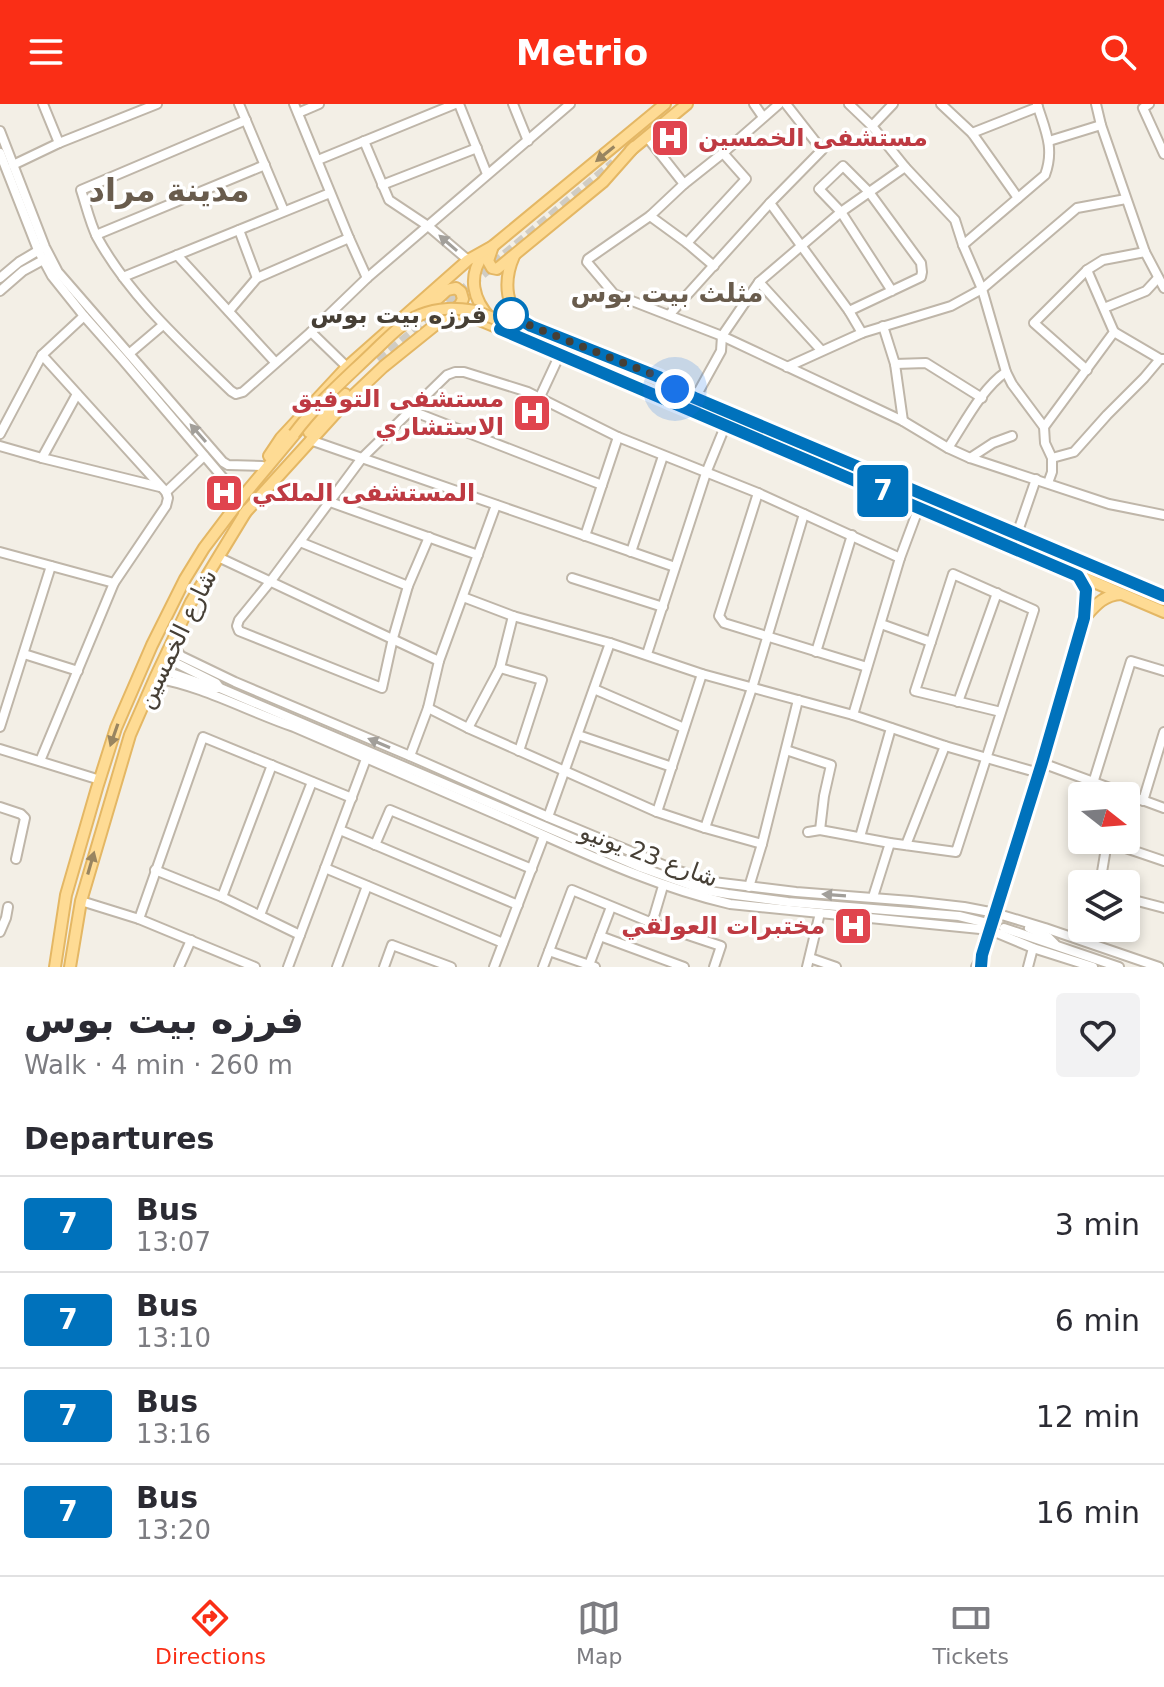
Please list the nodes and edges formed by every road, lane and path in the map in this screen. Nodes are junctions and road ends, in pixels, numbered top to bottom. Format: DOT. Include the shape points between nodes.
graph roads {
  1 [pos="43,104"];
  2 [pos="157,104"];
  3 [pos="239,104"];
  4 [pos="319,104"];
  5 [pos="457,104"];
  6 [pos="513,104"];
  7 [pos="570,104"];
  8 [pos="665,104"];
  9 [pos="687,104"];
  10 [pos="754,104"];
  11 [pos="779,104"];
  12 [pos="786,104"];
  13 [pos="849,104"];
  14 [pos="893,104"];
  15 [pos="1096,104"];
  16 [pos="1149,104"];
  17 [pos="947,106"];
  18 [pos="1038,106"];
  19 [pos="296,109"];
  20 [pos="763,117"];
  21 [pos="246,120"];
  22 [pos="1101,125"];
  23 [pos="872,126"];
  24 [pos="0,131"];
  25 [pos="972,133"];
  26 [pos="647,137"];
  27 [pos="364,141"];
  28 [pos="528,141"];
  29 [pos="1049,141"];
  30 [pos="59,143"];
  31 [pos="634,147"];
  32 [pos="477,148"];
  33 [pos="0,153"];
  34 [pos="723,153"];
  35 [pos="1164,154"];
  36 [pos="318,160"];
  37 [pos="614,163"];
  38 [pos="13,165"];
  39 [pos="265,165"];
  40 [pos="905,167"];
  41 [pos="487,174"];
  42 [pos="684,184"];
  43 [pos="382,185"];
  44 [pos="869,192"];
  45 [pos="330,193"];
  46 [pos="1018,198"];
  47 [pos="1126,199"];
  48 [pos="770,203"];
  49 [pos="284,211"];
  50 [pos="841,212"];
  51 [pos="650,216"];
  52 [pos="428,226"];
  53 [pos="239,230"];
  54 [pos="96,235"];
  55 [pos="349,238"];
  56 [pos="687,243"];
  57 [pos="801,245"];
  58 [pos="963,245"];
  59 [pos="42,248"];
  60 [pos="490,248"];
  61 [pos="1145,252"];
  62 [pos="177,255"];
  63 [pos="514,256"];
  64 [pos="46,258"];
  65 [pos="468,260"];
  66 [pos="714,266"];
  67 [pos="1087,270"];
  68 [pos="123,277"];
  69 [pos="0,278"];
  70 [pos="257,278"];
  71 [pos="367,278"];
  72 [pos="1158,278"];
  73 [pos="759,282"];
  74 [pos="1164,288"];
  75 [pos="982,289"];
  76 [pos="0,291"];
  77 [pos="892,291"];
  78 [pos="1104,308"];
  79 [pos="514,309"];
  80 [pos="229,311"];
  81 [pos="849,311"];
  82 [pos="669,315"];
  83 [pos="84,316"];
  84 [pos="444,317"];
  85 [pos="521,320"];
  86 [pos="163,325"];
  87 [pos="883,326"];
  88 [pos="500,329"];
  89 [pos="311,332"];
  90 [pos="1114,332"];
  91 [pos="862,333"];
  92 [pos="513,334"];
  93 [pos="722,336"];
  94 [pos="821,350"];
  95 [pos="130,353"];
  96 [pos="560,354"];
  97 [pos="42,355"];
  98 [pos="1162,359"];
  99 [pos="379,361"];
  100 [pos="275,362"];
  101 [pos="895,364"];
  102 [pos="347,367"];
  103 [pos="787,367"];
  104 [pos="1087,370"];
  105 [pos="1006,372"];
  106 [pos="675,389"];
  107 [pos="77,394"];
  108 [pos="695,398"];
  109 [pos="982,398"];
  110 [pos="539,399"];
  111 [pos="412,411"];
  112 [pos="903,421"];
  113 [pos="726,424"];
  114 [pos="1044,427"];
  115 [pos="0,434"];
  116 [pos="294,434"];
  117 [pos="1012,436"];
  118 [pos="618,437"];
  119 [pos="310,440"];
  120 [pos="0,446"];
  121 [pos="948,448"];
  122 [pos="204,456"];
  123 [pos="663,456"];
  124 [pos="42,458"];
  125 [pos="362,458"];
  126 [pos="970,458"];
  127 [pos="1052,458"];
  128 [pos="262,466"];
  129 [pos="706,473"];
  130 [pos="1036,479"];
  131 [pos="1048,483"];
  132 [pos="602,485"];
  133 [pos="163,490"];
  134 [pos="758,493"];
  135 [pos="242,497"];
  136 [pos="330,502"];
  137 [pos="496,505"];
  138 [pos="919,507"];
  139 [pos="244,514"];
  140 [pos="804,514"];
  141 [pos="1164,515"];
  142 [pos="1017,534"];
  143 [pos="852,535"];
  144 [pos="585,536"];
  145 [pos="429,537"];
  146 [pos="300,542"];
  147 [pos="631,552"];
  148 [pos="1,555"];
  149 [pos="478,555"];
  150 [pos="218,557"];
  151 [pos="900,558"];
  152 [pos="51,566"];
  153 [pos="675,567"];
  154 [pos="1078,576"];
  155 [pos="572,578"];
  156 [pos="270,582"];
  157 [pos="114,583"];
  158 [pos="408,586"];
  159 [pos="997,593"];
  160 [pos="1121,593"];
  161 [pos="1163,593"];
  162 [pos="463,597"];
  163 [pos="663,607"];
  164 [pos="1164,612"];
  165 [pos="513,616"];
  166 [pos="1084,618"];
  167 [pos="881,624"];
  168 [pos="767,637"];
  169 [pos="393,638"];
  170 [pos="931,642"];
  171 [pos="171,643"];
  172 [pos="610,643"];
  173 [pos="816,652"];
  174 [pos="24,654"];
  175 [pos="647,654"];
  176 [pos="180,660"];
  177 [pos="439,661"];
  178 [pos="867,667"];
  179 [pos="500,668"];
  180 [pos="78,671"];
  181 [pos="1164,671"];
  182 [pos="702,674"];
  183 [pos="155,678"];
  184 [pos="173,678"];
  185 [pos="220,688"];
  186 [pos="752,688"];
  187 [pos="594,689"];
  188 [pos="798,700"];
  189 [pos="958,702"];
  190 [pos="428,708"];
  191 [pos="1001,712"];
  192 [pos="853,715"];
  193 [pos="0,727"];
  194 [pos="468,728"];
  195 [pos="684,728"];
  196 [pos="891,728"];
  197 [pos="1164,732"];
  198 [pos="578,735"];
  199 [pos="1162,745"];
  200 [pos="945,746"];
  201 [pos="0,749"];
  202 [pos="786,750"];
  203 [pos="519,751"];
  204 [pos="410,756"];
  205 [pos="986,758"];
  206 [pos="366,759"];
  207 [pos="40,761"];
  208 [pos="1042,763"];
  209 [pos="272,765"];
  210 [pos="430,766"];
  211 [pos="672,767"];
  212 [pos="566,771"];
  213 [pos="1039,773"];
  214 [pos="312,782"];
  215 [pos="1091,782"];
  216 [pos="1094,782"];
  217 [pos="98,784"];
  218 [pos="447,784"];
  219 [pos="112,792"];
  220 [pos="352,798"];
  221 [pos="1140,800"];
  222 [pos="1143,801"];
  223 [pos="0,807"];
  224 [pos="1164,808"];
  225 [pos="657,812"];
  226 [pos="548,817"];
  227 [pos="88,819"];
  228 [pos="103,823"];
  229 [pos="705,828"];
  230 [pos="340,830"];
  231 [pos="820,830"];
  232 [pos="808,832"];
  233 [pos="544,836"];
  234 [pos="860,837"];
  235 [pos="890,843"];
  236 [pos="762,844"];
  237 [pos="375,845"];
  238 [pos="906,845"];
  239 [pos="1140,853"];
  240 [pos="16,859"];
  241 [pos="1164,861"];
  242 [pos="325,868"];
  243 [pos="532,869"];
  244 [pos="155,870"];
  245 [pos="678,870"];
  246 [pos="367,886"];
  247 [pos="663,886"];
  248 [pos="749,887"];
  249 [pos="704,890"];
  250 [pos="738,895"];
  251 [pos="222,897"];
  252 [pos="873,897"];
  253 [pos="81,901"];
  254 [pos="1140,902"];
  255 [pos="518,905"];
  256 [pos="8,907"];
  257 [pos="611,907"];
  258 [pos="964,907"];
  259 [pos="1164,908"];
  260 [pos="783,910"];
  261 [pos="903,910"];
  262 [pos="820,913"];
  263 [pos="995,913"];
  264 [pos="260,915"];
  265 [pos="139,919"];
  266 [pos="1014,919"];
  267 [pos="983,922"];
  268 [pos="652,923"];
  269 [pos="961,926"];
  270 [pos="990,930"];
  271 [pos="0,932"];
  272 [pos="1005,932"];
  273 [pos="300,935"];
  274 [pos="600,936"];
  275 [pos="1068,936"];
  276 [pos="191,940"];
  277 [pos="1088,942"];
  278 [pos="503,943"];
  279 [pos="1057,946"];
  280 [pos="1033,948"];
  281 [pos="549,951"];
  282 [pos="808,962"];
  283 [pos="433,964"];
  284 [pos="592,966"];
  285 [pos="55,967"];
  286 [pos="70,967"];
  287 [pos="179,967"];
  288 [pos="255,967"];
  289 [pos="288,967"];
  290 [pos="337,967"];
  291 [pos="384,967"];
  292 [pos="451,967"];
  293 [pos="494,967"];
  294 [pos="543,967"];
  295 [pos="684,967"];
  296 [pos="714,967"];
  297 [pos="836,967"];
  298 [pos="978,967"];
  299 [pos="1028,967"];
  300 [pos="1093,967"];
  301 [pos="1119,967"];
  302 [pos="1159,967"];
  1 -- 30 [label="street"];
  2 -- 30 [label="street"];
  3 -- 21 [label="street"];
  4 -- 19 [label="street"];
  5 -- 27 [label="street"];
  5 -- 32 [label="street"];
  6 -- 28 [label="street"];
  7 -- 28 [label="street"];
  8 -- 60 [label="main road, شارع الخمسين, one-way"];
  9 -- 26 [label="main road"];
  10 -- 20 [label="street"];
  11 -- 20 [label="street"];
  12 -- 48 [label="street" via="822,150"];
  13 -- 23 [label="street"];
  14 -- 23 [label="street"];
  15 -- 22 [label="street"];
  16 -- 35 [label="street" via="1143,108"];
  17 -- 25 [label="street"];
  18 -- 25 [label="street"];
  18 -- 29 [label="street"];
  19 -- 36 [label="street"];
  20 -- 34 [label="street"];
  21 -- 39 [label="street"];
  21 -- 54 [label="street" via="81,190"];
  22 -- 29 [label="street"];
  22 -- 47 [label="street"];
  23 -- 40 [label="street"];
  24 -- 38 [label="street"];
  25 -- 46 [label="street"];
  26 -- 31 [label="main road"];
  26 -- 42 [label="street"];
  27 -- 36 [label="street"];
  27 -- 43 [label="street"];
  28 -- 41 [label="street"];
  29 -- 46 [label="street" via="1045,175"];
  30 -- 38 [label="street"];
  31 -- 37 [label="main road"];
  31 -- 63 [label="main road" via="603,182"];
  32 -- 41 [label="street"];
  32 -- 43 [label="street"];
  33 -- 59 [label="street"];
  34 -- 42 [label="street"];
  34 -- 56 [label="street" via="746,179"];
  36 -- 45 [label="street"];
  38 -- 59 [label="street"];
  39 -- 49 [label="street"];
  39 -- 54 [label="street"];
  40 -- 44 [label="street"];
  40 -- 58 [label="street" via="955,220"];
  41 -- 52 [label="street"];
  42 -- 51 [label="street"];
  43 -- 52 [label="street" via="389,200"];
  44 -- 50 [label="street"];
  44 -- 50 [label="street" via="843,166 819,189"];
  44 -- 77 [label="street" via="921,263 921,277"];
  45 -- 49 [label="street"];
  45 -- 55 [label="street"];
  46 -- 58 [label="street"];
  47 -- 61 [label="street"];
  47 -- 75 [label="street" via="1077,208"];
  48 -- 57 [label="street"];
  48 -- 66 [label="street"];
  49 -- 53 [label="street"];
  50 -- 57 [label="street"];
  50 -- 77 [label="street"];
  51 -- 56 [label="street"];
  51 -- 82 [label="street" via="587,262 614,294"];
  65 -- 52 [label="street, one-way"];
  52 -- 71 [label="street"];
  53 -- 62 [label="street"];
  53 -- 70 [label="street"];
  54 -- 68 [label="street"];
  55 -- 70 [label="street"];
  55 -- 71 [label="street"];
  56 -- 66 [label="street"];
  57 -- 73 [label="street"];
  57 -- 81 [label="street"];
  58 -- 75 [label="street"];
  59 -- 64 [label="street"];
  59 -- 69 [label="street"];
  60 -- 63 [label="main road" via="492,268"];
  60 -- 65 [label="main road, شارع الخمسين"];
  60 -- 88 [label="main road" via="473,281 482,310"];
  61 -- 67 [label="street" via="1103,260"];
  61 -- 72 [label="street"];
  62 -- 68 [label="street"];
  62 -- 80 [label="street"];
  63 -- 79 [label="main road" via="506,289"];
  64 -- 76 [label="street"];
  64 -- 83 [label="street" via="52,276"];
  64 -- 95 [label="street"];
  65 -- 102 [label="main road, شارع الخمسين"];
  66 -- 82 [label="street"];
  67 -- 78 [label="street"];
  67 -- 104 [label="street" via="1034,323"];
  68 -- 86 [label="street"];
  70 -- 80 [label="street"];
  71 -- 89 [label="street"];
  72 -- 74 [label="street"];
  72 -- 78 [label="street" via="1146,291"];
  73 -- 93 [label="street"];
  73 -- 94 [label="street"];
  75 -- 87 [label="street" via="951,306"];
  75 -- 105 [label="street"];
  77 -- 81 [label="street"];
  78 -- 90 [label="street"];
  79 -- 85 [label="main road"];
  79 -- 88 [label="main road"];
  80 -- 100 [label="street"];
  81 -- 91 [label="street"];
  82 -- 93 [label="street"];
  83 -- 97 [label="street"];
  83 -- 122 [label="street"];
  84 -- 88 [label="main road" via="452,311"];
  84 -- 116 [label="main road" via="463,299 456,288 447,290"];
  84 -- 119 [label="main road" via="383,367"];
  85 -- 92 [label="main road" via="512,323"];
  85 -- 106 [label="main road" via="659,377"];
  86 -- 95 [label="street"];
  86 -- 100 [label="street" via="236,394"];
  87 -- 91 [label="street"];
  87 -- 101 [label="street"];
  88 -- 92 [label="main road"];
  89 -- 100 [label="street"];
  89 -- 102 [label="street"];
  90 -- 98 [label="street"];
  90 -- 104 [label="street"];
  91 -- 94 [label="street"];
  92 -- 96 [label="main road"];
  93 -- 103 [label="street"];
  93 -- 108 [label="street" via="721,351"];
  94 -- 103 [label="street"];
  128 -- 95 [label="street, one-way" via="223,462"];
  96 -- 110 [label="street"];
  96 -- 113 [label="main road"];
  97 -- 107 [label="street"];
  97 -- 115 [label="street"];
  98 -- 127 [label="street" via="1074,452"];
  99 -- 139 [label="main road, شارع الخمسين" via="303,437"];
  101 -- 109 [label="street" via="926,363"];
  101 -- 112 [label="street"];
  102 -- 128 [label="main road, شارع الخمسين"];
  103 -- 112 [label="street"];
  104 -- 114 [label="street"];
  105 -- 109 [label="street"];
  105 -- 114 [label="street"];
  106 -- 108 [label="main road"];
  106 -- 116 [label="main road, bridge" via="475,311 437,309 392,335 312,410"];
  107 -- 124 [label="street"];
  107 -- 133 [label="street"];
  108 -- 142 [label="main road"];
  109 -- 121 [label="street"];
  110 -- 111 [label="street" via="455,372"];
  110 -- 118 [label="street"];
  111 -- 125 [label="street"];
  111 -- 132 [label="street"];
  112 -- 121 [label="street"];
  113 -- 129 [label="street"];
  113 -- 138 [label="main road"];
  114 -- 127 [label="street"];
  116 -- 135 [label="main road, شارع الخمسين"];
  117 -- 126 [label="street"];
  118 -- 123 [label="street"];
  118 -- 132 [label="street"];
  119 -- 125 [label="street"];
  119 -- 139 [label="main road"];
  120 -- 124 [label="street"];
  121 -- 126 [label="street"];
  122 -- 133 [label="street"];
  122 -- 135 [label="street"];
  123 -- 129 [label="street"];
  123 -- 147 [label="street"];
  124 -- 133 [label="street"];
  125 -- 136 [label="street"];
  125 -- 137 [label="street"];
  126 -- 130 [label="street"];
  127 -- 131 [label="street"];
  128 -- 135 [label="main road, شارع الخمسين"];
  129 -- 134 [label="street"];
  129 -- 153 [label="street"];
  130 -- 131 [label="street"];
  130 -- 142 [label="street"];
  131 -- 141 [label="street" via="1109,504"];
  132 -- 144 [label="street"];
  133 -- 157 [label="street" via="166,506"];
  134 -- 140 [label="street"];
  134 -- 168 [label="street" via="719,616 724,623"];
  135 -- 217 [label="main road, شارع الخمسين, one-way" via="204,548 158,632"];
  136 -- 145 [label="street"];
  136 -- 146 [label="street"];
  137 -- 144 [label="street"];
  137 -- 149 [label="street"];
  138 -- 151 [label="street"];
  138 -- 154 [label="main road"];
  139 -- 150 [label="main road, شارع الخمسين"];
  140 -- 143 [label="street"];
  140 -- 168 [label="street"];
  142 -- 161 [label="main road"];
  143 -- 151 [label="street"];
  143 -- 173 [label="street"];
  144 -- 147 [label="street"];
  145 -- 149 [label="street"];
  145 -- 158 [label="street"];
  146 -- 156 [label="street"];
  146 -- 158 [label="street"];
  147 -- 153 [label="street"];
  148 -- 152 [label="street"];
  149 -- 162 [label="street"];
  150 -- 156 [label="street"];
  150 -- 171 [label="main road, شارع الخمسين"];
  151 -- 167 [label="street"];
  152 -- 157 [label="street"];
  152 -- 174 [label="street"];
  153 -- 163 [label="street"];
  154 -- 160 [label="main road"];
  154 -- 166 [label="main road" via="1086,590"];
  155 -- 163 [label="street"];
  156 -- 169 [label="street"];
  156 -- 169 [label="street" via="239,620 239,631 382,688"];
  157 -- 180 [label="street"];
  158 -- 169 [label="street"];
  159 -- 170 [label="street" via="953,574"];
  159 -- 189 [label="street"];
  159 -- 191 [label="street" via="1034,610"];
  160 -- 164 [label="main road"];
  160 -- 166 [label="main road" via="1101,600"];
  162 -- 165 [label="street"];
  162 -- 177 [label="street"];
  163 -- 175 [label="street"];
  165 -- 172 [label="street"];
  165 -- 179 [label="street"];
  166 -- 208 [label="street"];
  167 -- 170 [label="street"];
  167 -- 178 [label="street"];
  168 -- 173 [label="street"];
  168 -- 186 [label="street"];
  169 -- 177 [label="street"];
  170 -- 189 [label="street" via="915,691"];
  171 -- 176 [label="street, شارع 23 يونيو"];
  171 -- 183 [label="main road, شارع الخمسين"];
  172 -- 175 [label="street"];
  172 -- 187 [label="street"];
  173 -- 178 [label="street"];
  174 -- 180 [label="street"];
  174 -- 193 [label="street"];
  175 -- 182 [label="street"];
  176 -- 184 [label="street"];
  176 -- 185 [label="street"];
  204 -- 176 [label="street, شارع 23 يونيو, one-way"];
  177 -- 190 [label="street"];
  178 -- 192 [label="street"];
  179 -- 194 [label="street"];
  179 -- 203 [label="street" via="542,680"];
  180 -- 207 [label="street"];
  181 -- 216 [label="street" via="1131,661"];
  182 -- 186 [label="street"];
  182 -- 195 [label="street"];
  183 -- 184 [label="street, شارع 23 يونيو"];
  183 -- 219 [label="main road, شارع الخمسين"];
  184 -- 185 [label="street"];
  184 -- 206 [label="street, شارع 23 يونيو"];
  185 -- 218 [label="street"];
  186 -- 188 [label="street"];
  186 -- 229 [label="street"];
  187 -- 195 [label="street"];
  187 -- 198 [label="street"];
  188 -- 192 [label="street"];
  188 -- 202 [label="street"];
  189 -- 191 [label="street"];
  190 -- 194 [label="street"];
  190 -- 204 [label="street"];
  191 -- 205 [label="street"];
  192 -- 196 [label="street"];
  194 -- 203 [label="street"];
  195 -- 211 [label="street"];
  196 -- 200 [label="street"];
  196 -- 234 [label="street"];
  197 -- 199 [label="street"];
  198 -- 211 [label="street"];
  198 -- 212 [label="street"];
  199 -- 222 [label="street"];
  200 -- 205 [label="street"];
  200 -- 238 [label="street"];
  201 -- 207 [label="street"];
  202 -- 231 [label="street" via="831,765"];
  202 -- 236 [label="street"];
  203 -- 212 [label="street"];
  204 -- 210 [label="street, شارع 23 يونيو"];
  205 -- 213 [label="street"];
  205 -- 238 [label="street" via="956,852"];
  206 -- 220 [label="street"];
  206 -- 233 [label="street, شارع 23 يونيو"];
  207 -- 217 [label="street"];
  208 -- 213 [label="street"];
  208 -- 215 [label="street"];
  209 -- 214 [label="street"];
  209 -- 244 [label="street" via="203,737"];
  209 -- 251 [label="street"];
  210 -- 218 [label="street"];
  210 -- 226 [label="street, شارع 23 يونيو"];
  211 -- 225 [label="street"];
  212 -- 225 [label="street"];
  212 -- 226 [label="street"];
  213 -- 263 [label="street"];
  214 -- 220 [label="street"];
  214 -- 264 [label="street"];
  217 -- 219 [label="main road"];
  217 -- 227 [label="main road, شارع الخمسين"];
  218 -- 249 [label="street"];
  219 -- 228 [label="main road, شارع الخمسين"];
  220 -- 230 [label="street"];
  221 -- 222 [label="street"];
  222 -- 224 [label="street"];
  223 -- 240 [label="street" via="25,818"];
  225 -- 229 [label="street"];
  226 -- 245 [label="street, شارع 23 يونيو"];
  227 -- 228 [label="main road"];
  227 -- 285 [label="main road, شارع الخمسين" via="66,895"];
  253 -- 228 [label="main road, شارع الخمسين, one-way"];
  229 -- 236 [label="street"];
  230 -- 237 [label="street"];
  230 -- 242 [label="street"];
  231 -- 232 [label="street"];
  231 -- 234 [label="street"];
  233 -- 243 [label="street"];
  233 -- 247 [label="street, شارع 23 يونيو"];
  234 -- 235 [label="street"];
  235 -- 238 [label="street"];
  235 -- 252 [label="street"];
  236 -- 248 [label="street"];
  237 -- 243 [label="street" via="390,810"];
  237 -- 255 [label="street"];
  239 -- 241 [label="street"];
  242 -- 246 [label="street"];
  242 -- 273 [label="street"];
  243 -- 255 [label="street"];
  244 -- 251 [label="street"];
  244 -- 265 [label="street"];
  245 -- 248 [label="street, شارع 23 يونيو"];
  245 -- 249 [label="street"];
  246 -- 278 [label="street"];
  246 -- 290 [label="street"];
  247 -- 260 [label="street, شارع 23 يونيو" via="730,904"];
  247 -- 268 [label="street"];
  252 -- 248 [label="street, شارع 23 يونيو, one-way"];
  249 -- 250 [label="street"];
  250 -- 260 [label="street"];
  250 -- 261 [label="street"];
  251 -- 264 [label="street"];
  252 -- 258 [label="street, شارع 23 يونيو"];
  253 -- 265 [label="street"];
  253 -- 286 [label="main road, شارع الخمسين"];
  254 -- 259 [label="street"];
  255 -- 278 [label="street"];
  256 -- 271 [label="street"];
  257 -- 268 [label="street"];
  257 -- 274 [label="street"];
  257 -- 281 [label="street" via="572,890"];
  258 -- 261 [label="street"];
  258 -- 263 [label="street, شارع 23 يونيو"];
  260 -- 262 [label="street, شارع 23 يونيو"];
  261 -- 267 [label="street"];
  261 -- 269 [label="street"];
  262 -- 269 [label="street, شارع 23 يونيو"];
  262 -- 282 [label="street"];
  263 -- 266 [label="street, شارع 23 يونيو"];
  263 -- 270 [label="street"];
  264 -- 273 [label="street"];
  265 -- 276 [label="street"];
  266 -- 275 [label="street, شارع 23 يونيو"];
  266 -- 279 [label="street"];
  268 -- 296 [label="street" via="721,946"];
  269 -- 270 [label="street, شارع 23 يونيو"];
  270 -- 272 [label="street, شارع 23 يونيو"];
  270 -- 298 [label="street"];
  272 -- 279 [label="street" via="1044,947"];
  272 -- 280 [label="street, شارع 23 يونيو"];
  273 -- 289 [label="street"];
  274 -- 284 [label="street"];
  274 -- 295 [label="street"];
  276 -- 287 [label="street"];
  276 -- 288 [label="street"];
  277 -- 302 [label="street, شارع 23 يونيو"];
  278 -- 293 [label="street"];
  279 -- 301 [label="street"];
  280 -- 299 [label="street"];
  280 -- 300 [label="street, شارع 23 يونيو"];
  281 -- 284 [label="street"];
  281 -- 294 [label="street"];
  282 -- 297 [label="street"];
  283 -- 291 [label="street" via="392,945"];
  283 -- 292 [label="street"];
}
